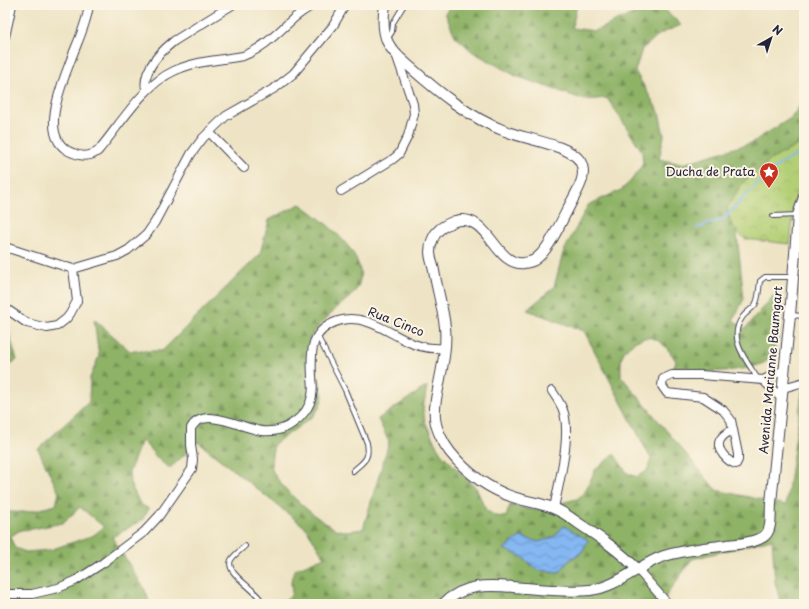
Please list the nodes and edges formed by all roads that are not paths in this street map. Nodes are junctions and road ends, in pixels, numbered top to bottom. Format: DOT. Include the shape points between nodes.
graph roads {
  1 [pos="12,5"];
  2 [pos="88,5"];
  3 [pos="232,5"];
  4 [pos="312,5"];
  5 [pos="345,5"];
  6 [pos="385,5"];
  7 [pos="404,5"];
  8 [pos="5,37"];
  9 [pos="387,40"];
  10 [pos="396,54"];
  11 [pos="146,90"];
  12 [pos="209,132"];
  13 [pos="244,168"];
  14 [pos="341,191"];
  15 [pos="804,197"];
  16 [pos="798,215"];
  17 [pos="773,216"];
  18 [pos="5,247"];
  19 [pos="73,269"];
  20 [pos="793,277"];
  21 [pos="5,308"];
  22 [pos="790,315"];
  23 [pos="804,316"];
  24 [pos="317,335"];
  25 [pos="445,348"];
  26 [pos="784,370"];
  27 [pos="761,380"];
  28 [pos="804,382"];
  29 [pos="783,388"];
  30 [pos="552,391"];
  31 [pos="782,399"];
  32 [pos="732,430"];
  33 [pos="353,471"];
  34 [pos="554,508"];
  35 [pos="245,546"];
  36 [pos="638,570"];
  37 [pos="5,594"];
  38 [pos="263,604"];
  39 [pos="443,604"];
  40 [pos="668,604"];
  1 -- 8 [label="street"];
  2 -- 11 [label="street" via="54,115 54,128 59,145 66,151 84,156 92,155 98,151"];
  3 -- 11 [label="street" via="166,47 148,71"];
  4 -- 11 [label="street" via="250,54 192,64 174,70"];
  5 -- 12 [label="street" via="333,26 293,74 275,88 226,116"];
  6 -- 9 [label="street" via="384,25"];
  7 -- 9 [label="lane" via="393,23 392,32"];
  9 -- 10 [label="street"];
  10 -- 14 [label="street" via="413,104 408,136 399,154 393,159"];
  10 -- 25 [label="street" via="424,80 476,117 518,136 566,149 578,158 583,171 580,186 554,234 533,262 519,264 511,260 471,222 451,222 437,231 432,240 430,253 445,325"];
  12 -- 13 [label="street"];
  12 -- 19 [label="street" via="191,154 147,234 117,256"];
  15 -- 16 [label="street, Avenida Marianne Baumgart"];
  16 -- 17 [label="lane"];
  16 -- 20 [label="street, Avenida Marianne Baumgart"];
  18 -- 19 [label="street"];
  19 -- 21 [label="street" via="76,301 70,314 57,326 47,328 27,323"];
  20 -- 22 [label="street, Avenida Marianne Baumgart"];
  20 -- 27 [label="lane" via="762,278 757,301 742,318 736,330 741,352"];
  22 -- 23 [label="lane"];
  22 -- 26 [label="street, Avenida Marianne Baumgart"];
  24 -- 25 [label="street, Rua Cinco" via="338,321 352,319 375,325 407,342 425,347"];
  24 -- 33 [label="lane" via="345,390 367,443 367,457"];
  24 -- 37 [label="street" via="311,359 313,395 301,417 286,427 269,431 253,430 222,419 196,422 191,428 192,469 159,516 144,532 75,581 32,594"];
  25 -- 34 [label="street" via="435,418 439,433 449,451 485,484 516,499"];
  26 -- 27 [label="street"];
  26 -- 29 [label="street, Avenida Marianne Baumgart"];
  27 -- 31 [label="street"];
  27 -- 32 [label="street" via="701,375 672,375 663,379 662,386 667,393 703,397 723,410 731,420"];
  28 -- 29 [label="street"];
  29 -- 31 [label="street, Avenida Marianne Baumgart"];
  30 -- 34 [label="street" via="563,410 566,422"];
  31 -- 36 [label="street, Avenida Marianne Baumgart" via="770,528 767,533 757,540 664,556"];
  34 -- 36 [label="street" via="598,536"];
  35 -- 38 [label="lane" via="231,560 230,566"];
  36 -- 39 [label="street" via="603,588 559,591 484,586 458,592"];
  36 -- 40 [label="street"];
}
